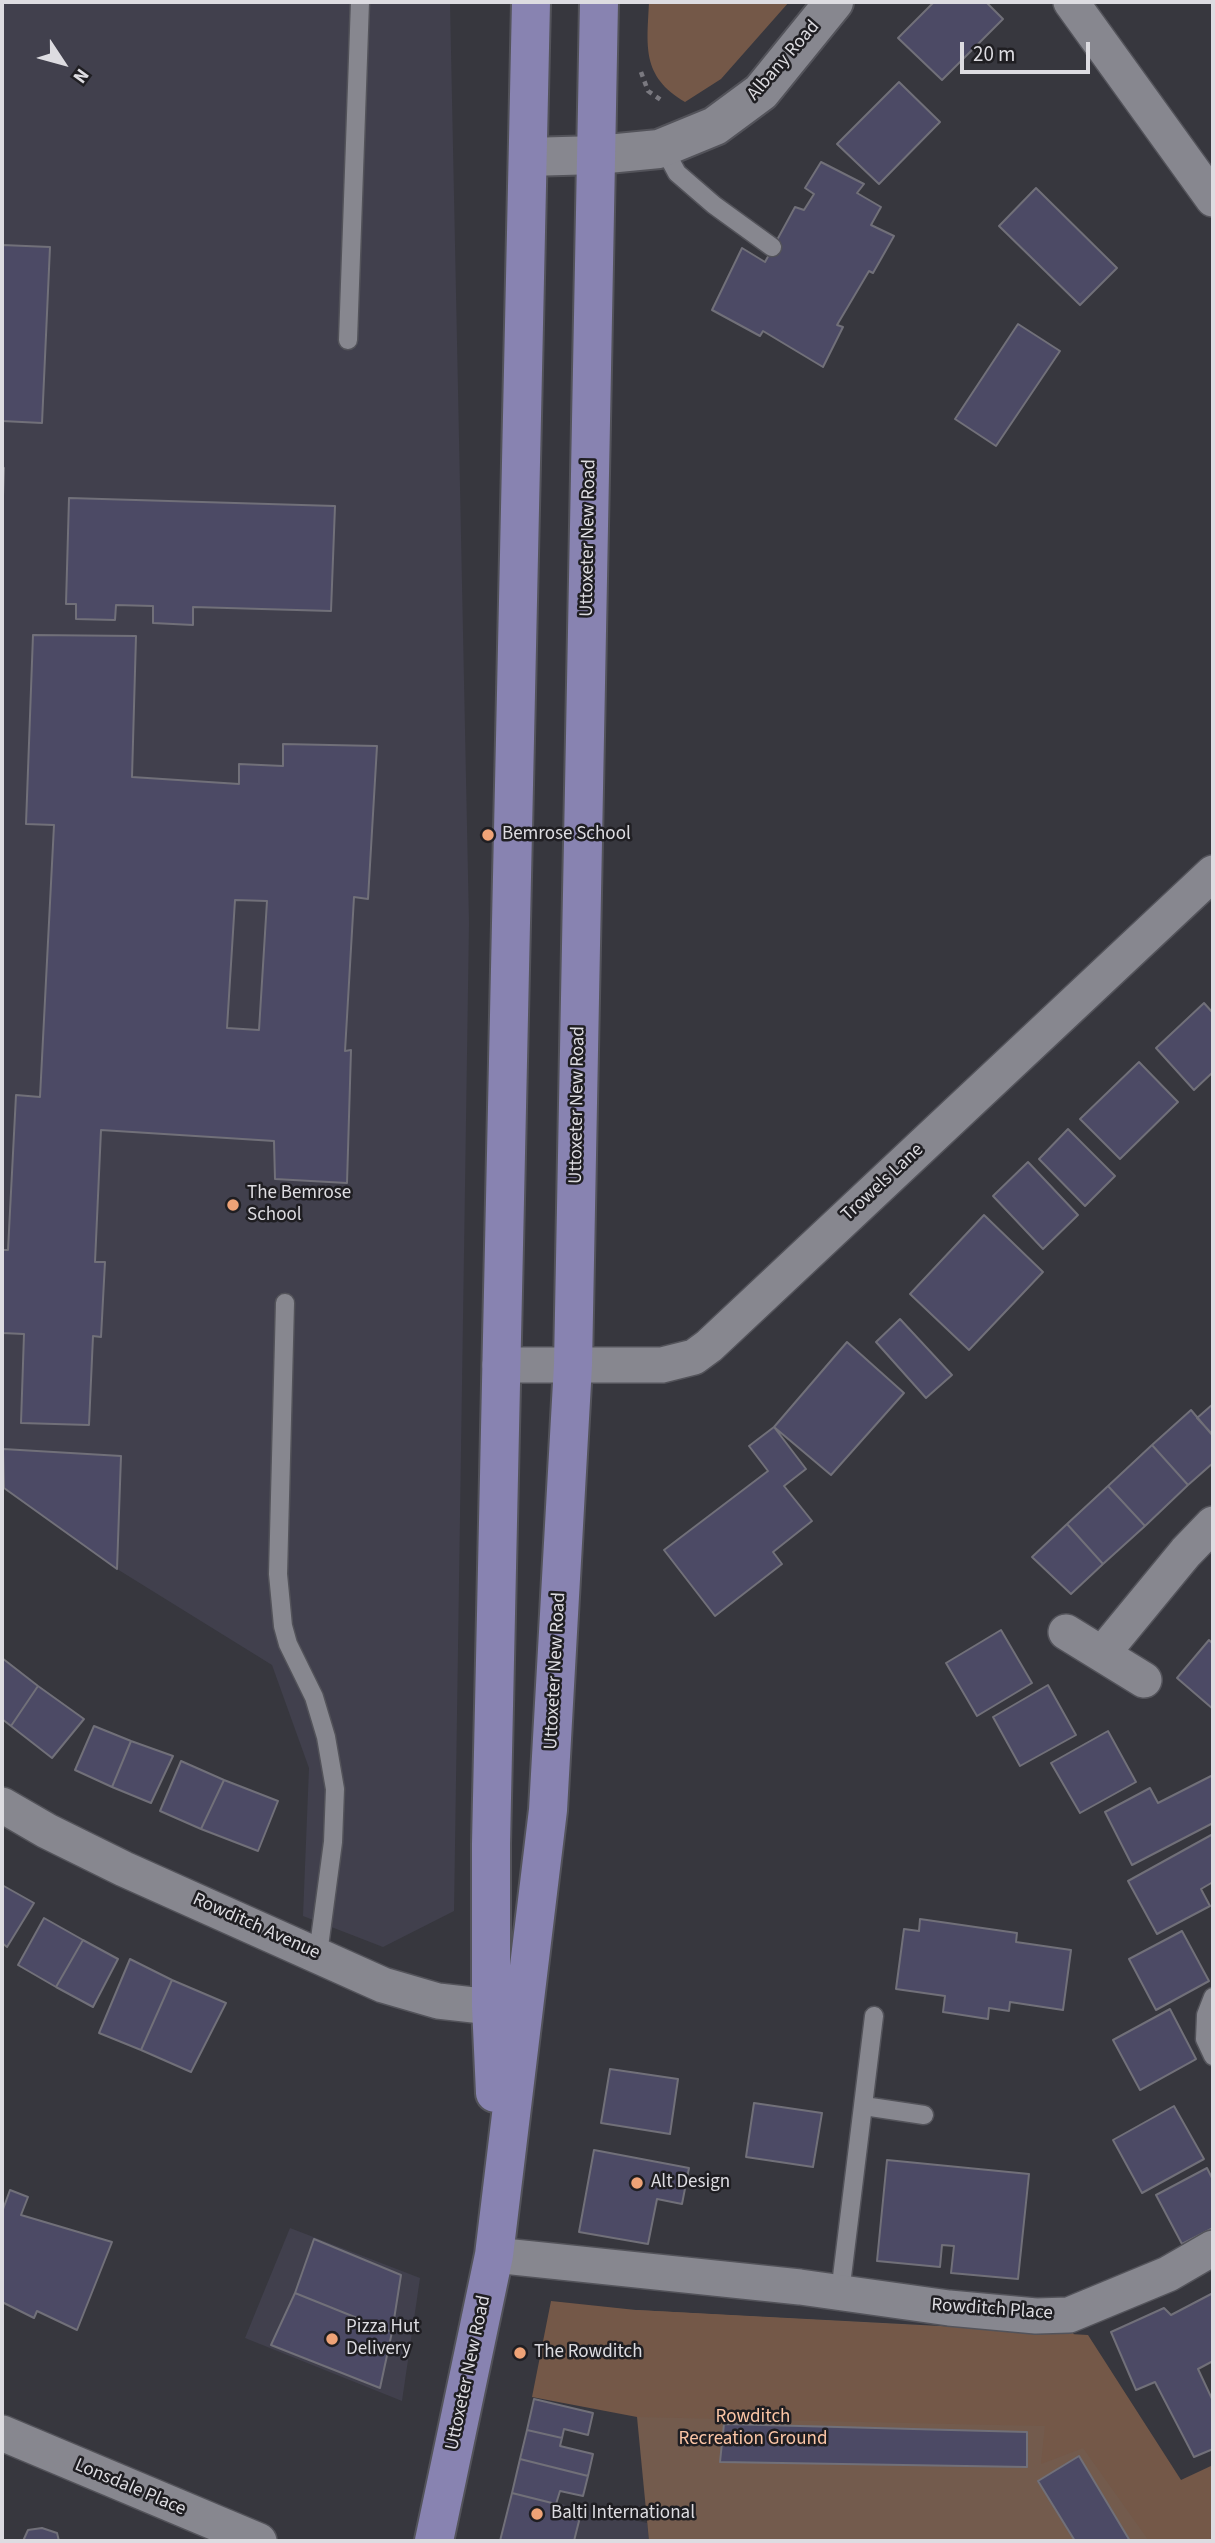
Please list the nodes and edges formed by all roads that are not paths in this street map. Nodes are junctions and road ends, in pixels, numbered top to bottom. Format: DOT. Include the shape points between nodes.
graph roads {
  1 [pos="360,2"];
  2 [pos="531,2"];
  3 [pos="599,2"];
  4 [pos="834,2"];
  5 [pos="1071,2"];
  6 [pos="663,147"];
  7 [pos="597,155"];
  8 [pos="528,157"];
  9 [pos="1213,199"];
  10 [pos="772,247"];
  11 [pos="348,340"];
  12 [pos="1213,873"];
  13 [pos="285,1303"];
  14 [pos="500,1365"];
  15 [pos="573,1365"];
  16 [pos="1213,1524"];
  17 [pos="1066,1632"];
  18 [pos="1102,1654"];
  19 [pos="1144,1680"];
  20 [pos="2,1805"];
  21 [pos="317,1954"];
  22 [pos="1213,1997"];
  23 [pos="507,2008"];
  24 [pos="874,2015"];
  25 [pos="1213,2056"];
  26 [pos="864,2106"];
  27 [pos="924,2115"];
  28 [pos="1213,2248"];
  29 [pos="494,2255"];
  30 [pos="841,2293"];
  31 [pos="2,2433"];
  32 [pos="259,2541"];
  33 [pos="434,2541"];
  1 -- 11 [label="lane"];
  2 -- 8 [label="main road, Uttoxeter New Road"];
  3 -- 7 [label="main road, Uttoxeter New Road"];
  4 -- 6 [label="street, Albany Road" via="761,92 715,126"];
  5 -- 9 [label="street"];
  6 -- 7 [label="street, Albany Road"];
  6 -- 10 [label="lane" via="677,173"];
  7 -- 8 [label="street, Albany Road"];
  7 -- 15 [label="main road, Uttoxeter New Road"];
  8 -- 14 [label="main road, Uttoxeter New Road"];
  12 -- 15 [label="street, Trowels Lane" via="709,1346 694,1357 662,1365"];
  13 -- 21 [label="lane" via="278,1574 283,1626 314,1697 335,1789 333,1842"];
  14 -- 15 [label="street, Trowels Lane"];
  14 -- 23 [label="main road, Uttoxeter New Road" via="491,1844"];
  15 -- 23 [label="main road, Uttoxeter New Road" via="548,1810"];
  16 -- 18 [label="street"];
  17 -- 18 [label="street"];
  18 -- 19 [label="street"];
  20 -- 21 [label="street, Rowditch Avenue" via="124,1869"];
  21 -- 23 [label="street, Rowditch Avenue" via="408,1994"];
  22 -- 25 [label="lane" via="1206,2015 1205,2039"];
  23 -- 29 [label="main road, Uttoxeter New Road"];
  24 -- 26 [label="lane"];
  26 -- 27 [label="lane"];
  26 -- 30 [label="lane"];
  28 -- 30 [label="street, Rowditch Place" via="1168,2274 1069,2315 961,2310"];
  29 -- 30 [label="street, Rowditch Place"];
  29 -- 33 [label="main road, Uttoxeter New Road"];
  31 -- 32 [label="street, Lonsdale Place"];
}
